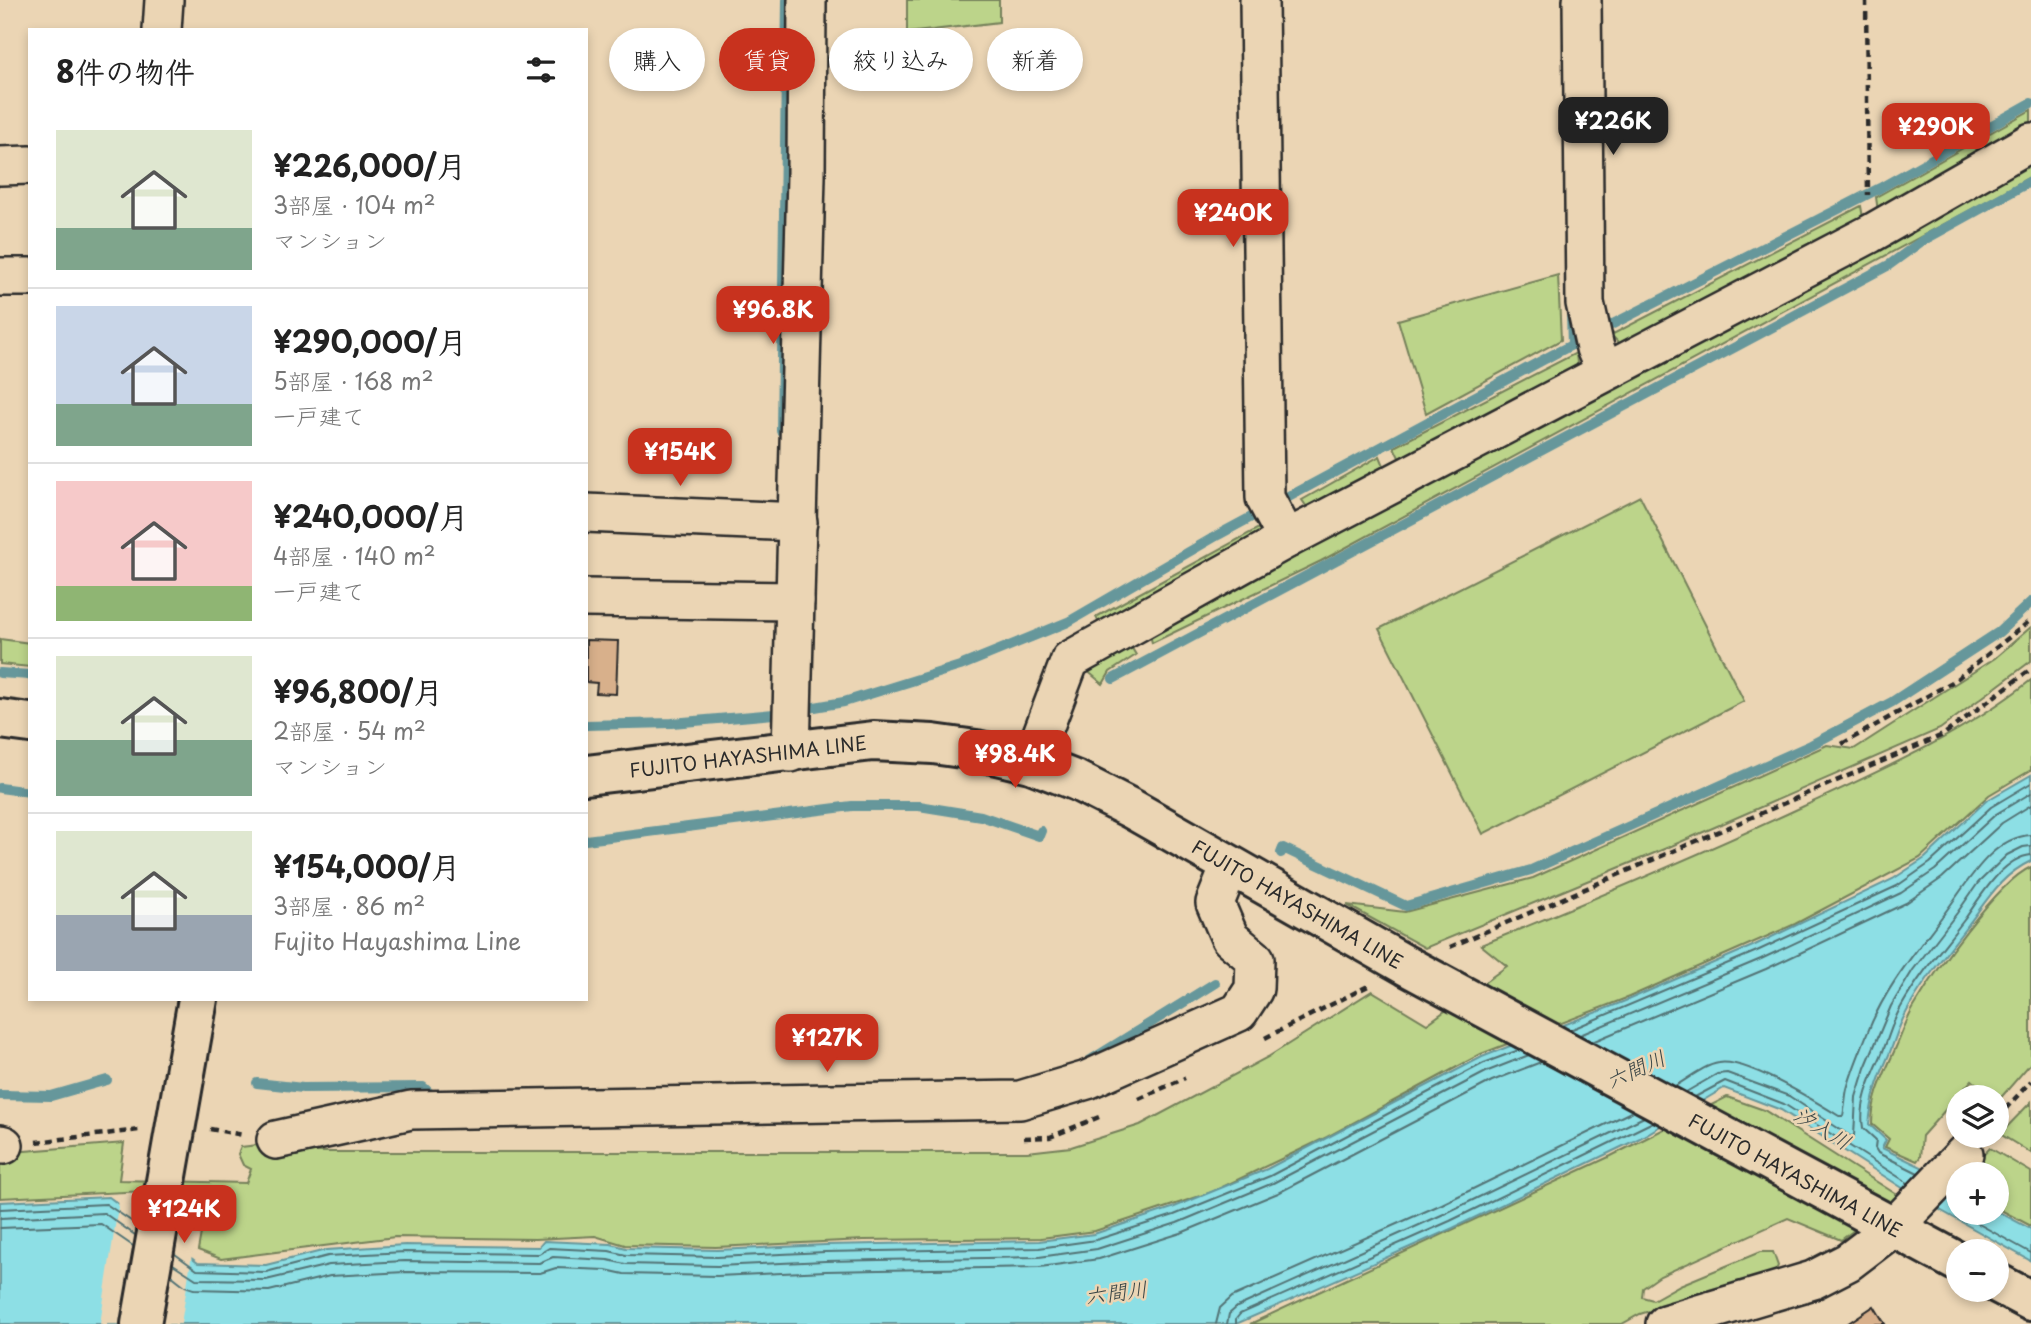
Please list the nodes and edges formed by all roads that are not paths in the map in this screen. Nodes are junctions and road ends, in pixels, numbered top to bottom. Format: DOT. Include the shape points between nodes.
graph roads {
  1 [pos="163,0"];
  2 [pos="807,0"];
  3 [pos="1259,0"];
  4 [pos="1582,0"];
  5 [pos="162,28"];
  6 [pos="2031,142"];
  7 [pos="28,165"];
  8 [pos="0,166"];
  9 [pos="0,277"];
  10 [pos="28,277"];
  11 [pos="1596,346"];
  12 [pos="588,513"];
  13 [pos="1276,520"];
  14 [pos="786,521"];
  15 [pos="588,598"];
  16 [pos="783,601"];
  17 [pos="0,719"];
  18 [pos="28,723"];
  19 [pos="792,725"];
  20 [pos="1031,763"];
  21 [pos="588,775"];
  22 [pos="1230,866"];
  23 [pos="198,1001"];
  24 [pos="276,1140"];
  25 [pos="1964,1154"];
  26 [pos="1894,1219"];
  27 [pos="1946,1254"];
  28 [pos="2009,1289"];
  29 [pos="2031,1301"];
  30 [pos="141,1324"];
  31 [pos="1665,1324"];
  1 -- 5 [label="street"];
  2 -- 14 [label="street" via="806,176"];
  3 -- 13 [label="street"];
  4 -- 11 [label="street" via="1586,303"];
  6 -- 11 [label="street" via="1870,233"];
  7 -- 8 [label="street"];
  9 -- 10 [label="street"];
  11 -- 13 [label="street"];
  12 -- 14 [label="street"];
  13 -- 20 [label="street" via="1070,660"];
  14 -- 16 [label="street"];
  15 -- 16 [label="street"];
  16 -- 19 [label="street"];
  17 -- 18 [label="main road"];
  19 -- 20 [label="main road, FUJITO HAYASHIMA LINE" via="873,741 976,750"];
  19 -- 21 [label="main road, FUJITO HAYASHIMA LINE"];
  20 -- 22 [label="main road, FUJITO HAYASHIMA LINE" via="1132,809"];
  22 -- 24 [label="street" via="1215,903 1230,938 1255,959 1254,989 1239,1012 1087,1080 1020,1100 411,1110"];
  22 -- 26 [label="main road, FUJITO HAYASHIMA LINE" via="1407,966"];
  23 -- 30 [label="main road"];
  25 -- 26 [label="street"];
  26 -- 27 [label="main road, FUJITO HAYASHIMA LINE"];
  26 -- 31 [label="street" via="1848,1262 1813,1280"];
  28 -- 29 [label="main road"];
}
